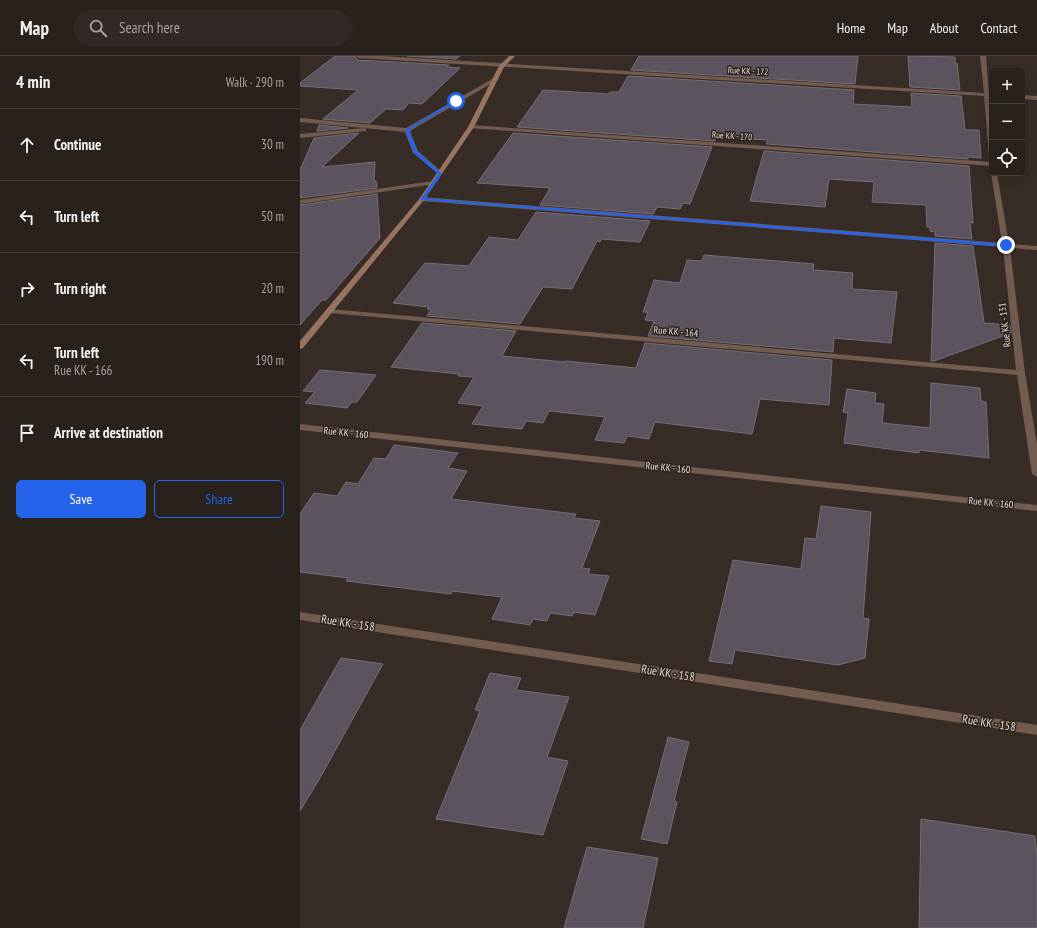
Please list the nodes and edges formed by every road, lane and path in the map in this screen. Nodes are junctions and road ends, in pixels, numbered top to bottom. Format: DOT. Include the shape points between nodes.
graph roads {
  1 [pos="358,56"];
  2 [pos="512,56"];
  3 [pos="983,56"];
  4 [pos="502,66"];
  5 [pos="496,79"];
  6 [pos="989,95"];
  7 [pos="1025,97"];
  8 [pos="1037,98"];
  9 [pos="989,104"];
  10 [pos="300,120"];
  11 [pos="375,127"];
  12 [pos="471,127"];
  13 [pos="407,130"];
  14 [pos="300,136"];
  15 [pos="991,140"];
  16 [pos="989,164"];
  17 [pos="440,174"];
  18 [pos="994,176"];
  19 [pos="433,183"];
  20 [pos="422,199"];
  21 [pos="300,202"];
  22 [pos="1006,245"];
  23 [pos="1037,248"];
  24 [pos="330,310"];
  25 [pos="300,346"];
  26 [pos="1021,373"];
  27 [pos="300,426"];
  28 [pos="1037,474"];
  29 [pos="1037,508"];
  30 [pos="300,616"];
  31 [pos="1037,730"];
  1 -- 4 [label="street, Rue KK - 172"];
  2 -- 4 [label="street"];
  3 -- 6 [label="street"];
  4 -- 5 [label="street"];
  4 -- 6 [label="street, Rue KK - 172"];
  5 -- 12 [label="street"];
  5 -- 13 [label="street"];
  7 -- 8 [label="street"];
  9 -- 15 [label="street"];
  10 -- 11 [label="street"];
  11 -- 13 [label="street"];
  11 -- 14 [label="street"];
  12 -- 16 [label="street, Rue KK - 170"];
  12 -- 17 [label="street"];
  13 -- 17 [label="street" via="415,152"];
  17 -- 19 [label="street"];
  18 -- 22 [label="street, Rue KK - 131"];
  19 -- 20 [label="street"];
  19 -- 21 [label="street"];
  20 -- 22 [label="street"];
  20 -- 24 [label="street"];
  22 -- 23 [label="street"];
  22 -- 26 [label="street, Rue KK - 131"];
  24 -- 25 [label="street"];
  24 -- 26 [label="street, Rue KK - 164"];
  26 -- 28 [label="street, Rue KK - 131"];
  27 -- 29 [label="street, Rue KK - 160"];
  30 -- 31 [label="street, Rue KK - 158"];
}
